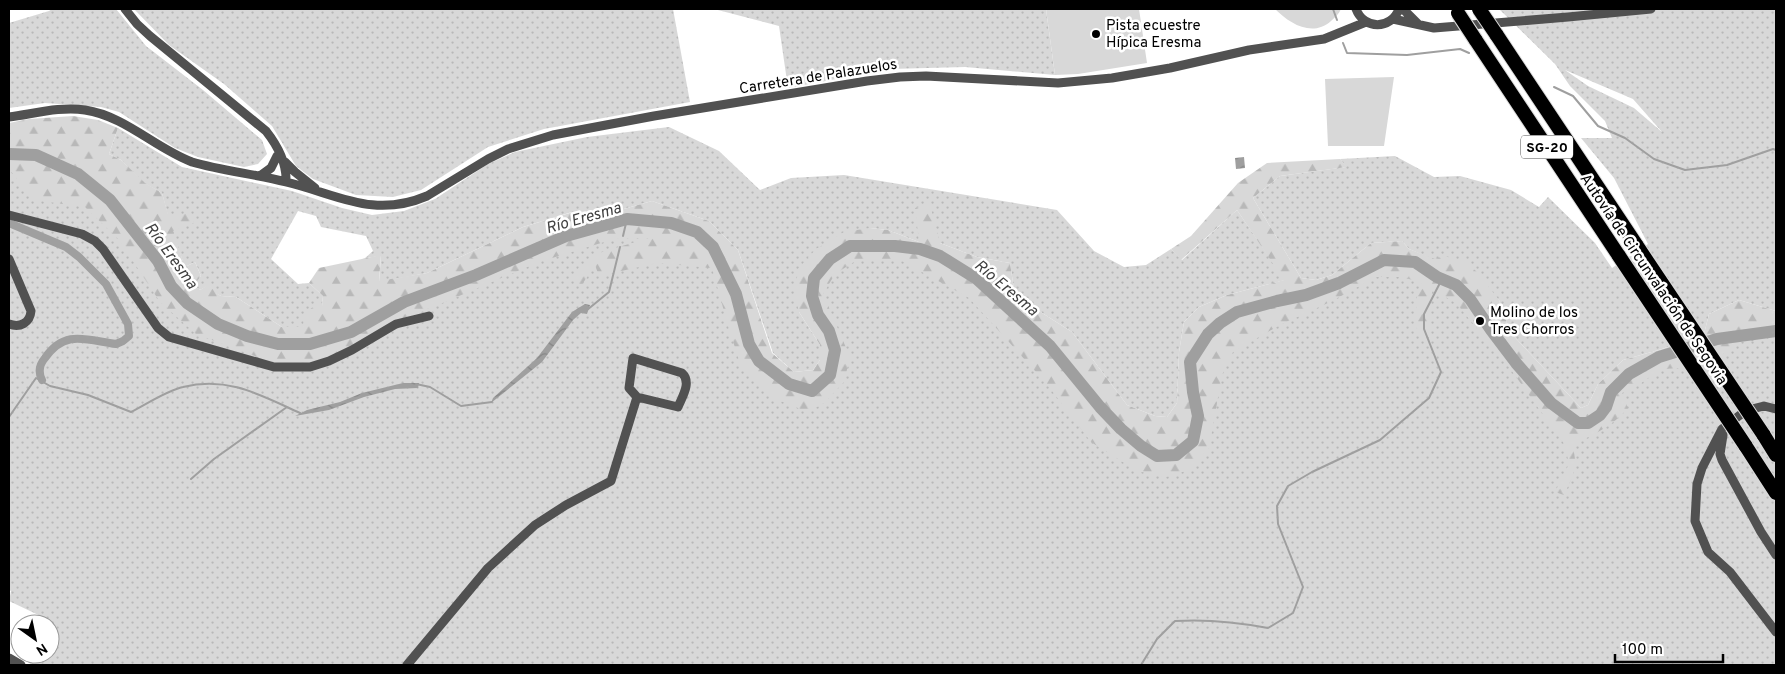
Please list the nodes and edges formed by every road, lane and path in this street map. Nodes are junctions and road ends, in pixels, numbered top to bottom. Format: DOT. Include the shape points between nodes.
graph roads {
  1 [pos="125,9"];
  2 [pos="1356,9"];
  3 [pos="1401,9"];
  4 [pos="1478,9"];
  5 [pos="1562,9"];
  6 [pos="1651,9"];
  7 [pos="1456,11"];
  8 [pos="1568,18"];
  9 [pos="1393,19"];
  10 [pos="1366,22"];
  11 [pos="1418,24"];
  12 [pos="1343,30"];
  13 [pos="9,117"];
  14 [pos="279,157"];
  15 [pos="260,176"];
  16 [pos="285,181"];
  17 [pos="321,193"];
  18 [pos="9,215"];
  19 [pos="9,259"];
  20 [pos="429,316"];
  21 [pos="9,324"];
  22 [pos="637,397"];
  23 [pos="1776,409"];
  24 [pos="1726,426"];
  25 [pos="1776,455"];
  26 [pos="1776,493"];
  27 [pos="1776,555"];
  28 [pos="1776,632"];
  29 [pos="9,658"];
  30 [pos="19,665"];
  31 [pos="407,665"];
  1 -- 14 [label="street" via="150,36 259,125 274,143"];
  2 -- 10 [label="street"];
  2 -- 12 [label="street"];
  3 -- 9 [label="street"];
  3 -- 11 [label="street"];
  4 -- 25 [label="highway, Autovía de Circunvalación de Segovia / SG-20, bridge"];
  5 -- 8 [label="street"];
  6 -- 8 [label="street"];
  7 -- 26 [label="highway, Autovía de Circunvalación de Segovia / SG-20, bridge"];
  8 -- 11 [label="street" via="1434,28"];
  9 -- 10 [label="street, Carretera de Palazuelos" via="1380,25"];
  9 -- 11 [label="street"];
  10 -- 12 [label="street, Carretera de Palazuelos"];
  12 -- 17 [label="street, Carretera de Palazuelos" via="1324,39 1249,50 1112,78 1049,82 926,76 891,78 553,135 488,159 418,200 371,206"];
  13 -- 15 [label="street, Carretera de Palazuelos" via="69,108 86,110 120,122 177,156"];
  14 -- 15 [label="street"];
  14 -- 16 [label="street" via="286,170"];
  14 -- 17 [label="street"];
  15 -- 16 [label="street, Carretera de Palazuelos"];
  16 -- 17 [label="street, Carretera de Palazuelos"];
  18 -- 20 [label="street" via="95,240 158,328 169,337 274,367 310,368 352,350 396,324"];
  19 -- 21 [label="street" via="31,311 24,324"];
  22 -- 22 [label="street" via="629,388 633,358 682,374 688,382 678,408"];
  22 -- 31 [label="street" via="611,482 535,525 488,568"];
  23 -- 24 [label="street" via="1764,406 1752,409"];
  24 -- 27 [label="street" via="1721,446 1722,460 1760,532"];
  24 -- 28 [label="street" via="1702,468 1697,484 1695,521 1708,552 1730,572"];
  29 -- 30 [label="street"];
}
